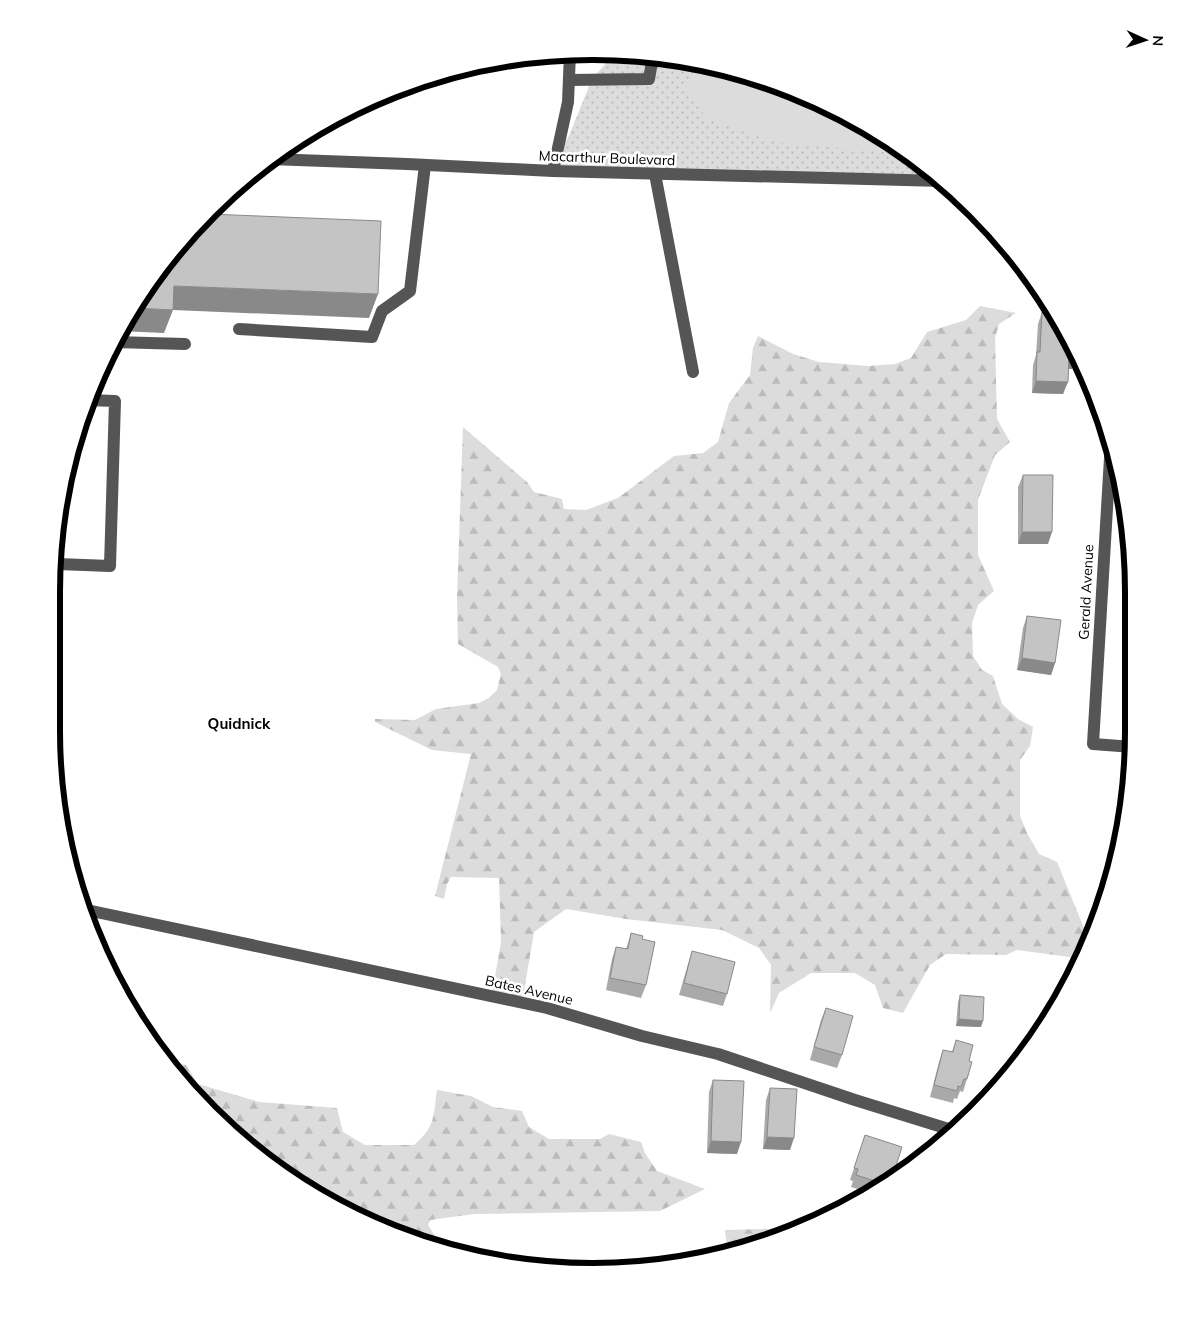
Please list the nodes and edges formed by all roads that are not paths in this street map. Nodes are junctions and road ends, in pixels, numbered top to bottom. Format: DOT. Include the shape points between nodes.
graph roads {
  1 [pos="570,61"];
  2 [pos="652,64"];
  3 [pos="569,80"];
  4 [pos="283,160"];
  5 [pos="425,165"];
  6 [pos="553,172"];
  7 [pos="655,174"];
  8 [pos="930,181"];
  9 [pos="239,329"];
  10 [pos="123,342"];
  11 [pos="185,344"];
  12 [pos="693,372"];
  13 [pos="96,400"];
  14 [pos="1110,466"];
  15 [pos="61,564"];
  16 [pos="1125,746"];
  17 [pos="92,911"];
  18 [pos="947,1128"];
  1 -- 3 [label="street"];
  2 -- 3 [label="street" via="649,78"];
  3 -- 6 [label="street" via="568,102"];
  4 -- 5 [label="street, Macarthur Boulevard"];
  5 -- 6 [label="street, Macarthur Boulevard"];
  5 -- 9 [label="street" via="410,291 382,311 372,337"];
  6 -- 7 [label="street, Macarthur Boulevard"];
  7 -- 8 [label="street, Macarthur Boulevard"];
  7 -- 12 [label="street"];
  10 -- 11 [label="street"];
  13 -- 15 [label="street" via="115,401 110,566"];
  14 -- 16 [label="street, Gerald Avenue" via="1093,744"];
  17 -- 18 [label="street, Bates Avenue" via="546,1008 718,1054"];
}
